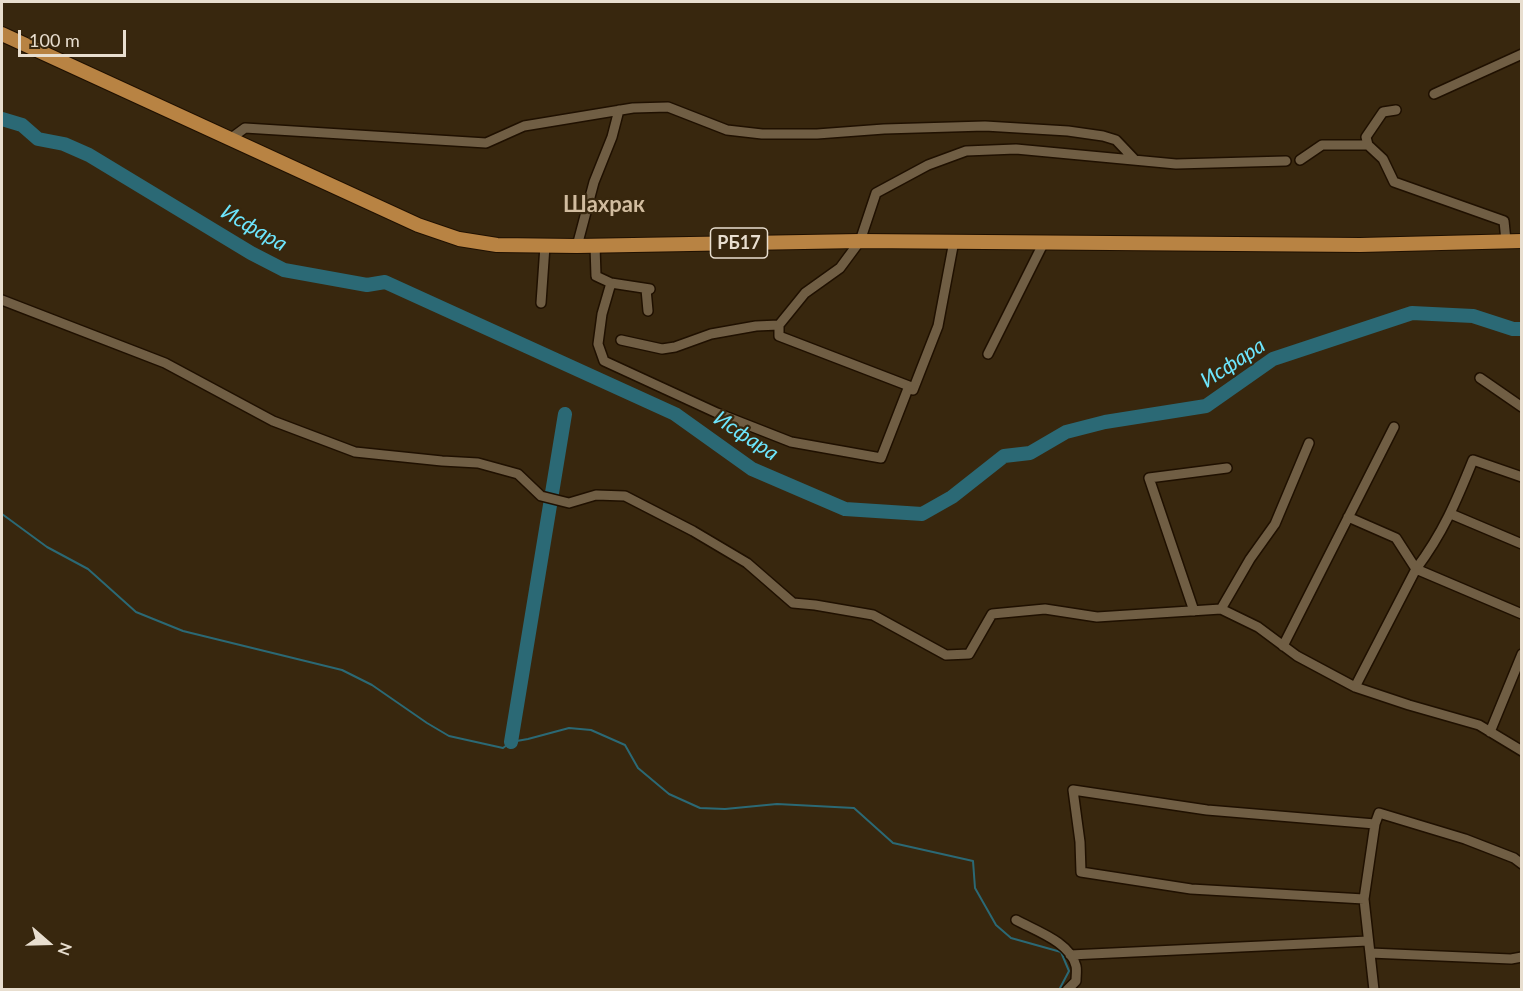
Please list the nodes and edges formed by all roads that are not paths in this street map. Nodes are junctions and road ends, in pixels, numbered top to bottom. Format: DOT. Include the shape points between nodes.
graph roads {
  1 [pos="2,34"];
  2 [pos="1521,54"];
  3 [pos="1434,94"];
  4 [pos="619,110"];
  5 [pos="1396,110"];
  6 [pos="230,139"];
  7 [pos="1368,145"];
  8 [pos="1135,160"];
  9 [pos="1299,160"];
  10 [pos="1286,161"];
  11 [pos="860,241"];
  12 [pos="954,241"];
  13 [pos="1506,241"];
  14 [pos="1521,241"];
  15 [pos="1044,242"];
  16 [pos="545,246"];
  17 [pos="577,246"];
  18 [pos="595,246"];
  19 [pos="611,283"];
  20 [pos="2,300"];
  21 [pos="541,303"];
  22 [pos="648,311"];
  23 [pos="780,325"];
  24 [pos="621,340"];
  25 [pos="988,354"];
  26 [pos="1480,378"];
  27 [pos="909,386"];
  28 [pos="1521,407"];
  29 [pos="1394,427"];
  30 [pos="1309,443"];
  31 [pos="1227,468"];
  32 [pos="1521,477"];
  33 [pos="1451,514"];
  34 [pos="1348,517"];
  35 [pos="1521,544"];
  36 [pos="1416,570"];
  37 [pos="1221,609"];
  38 [pos="1194,611"];
  39 [pos="1521,614"];
  40 [pos="1283,646"];
  41 [pos="1521,654"];
  42 [pos="1355,687"];
  43 [pos="1490,732"];
  44 [pos="1521,751"];
  45 [pos="1375,824"];
  46 [pos="1521,864"];
  47 [pos="1364,899"];
  48 [pos="1016,920"];
  49 [pos="1368,940"];
  50 [pos="1370,953"];
  51 [pos="1070,955"];
  52 [pos="1521,957"];
  53 [pos="1067,990"];
  54 [pos="1374,990"];
  1 -- 6 [label="main road, РБ17"];
  2 -- 3 [label="street"];
  4 -- 6 [label="street" via="524,126 486,143 245,128"];
  4 -- 8 [label="street" via="668,106 727,129 762,134 985,126 1068,131 1116,140"];
  4 -- 17 [label="street"];
  5 -- 7 [label="street" via="1383,112 1366,137"];
  6 -- 16 [label="main road, РБ17" via="418,225 459,239"];
  7 -- 9 [label="street" via="1322,145"];
  7 -- 13 [label="street" via="1383,159 1394,182 1504,220"];
  8 -- 10 [label="street" via="1176,164"];
  8 -- 11 [label="street" via="1016,149 966,151 928,165 876,193"];
  11 -- 12 [label="main road, РБ17"];
  11 -- 18 [label="main road, РБ17"];
  11 -- 23 [label="street" via="840,268 806,294"];
  12 -- 15 [label="main road, РБ17"];
  12 -- 27 [label="street" via="938,326 913,390"];
  13 -- 14 [label="main road, РБ17"];
  13 -- 15 [label="main road, РБ17" via="1360,245"];
  15 -- 25 [label="street"];
  16 -- 17 [label="main road, РБ17"];
  16 -- 21 [label="street"];
  17 -- 18 [label="main road, РБ17"];
  18 -- 19 [label="street" via="596,276"];
  19 -- 22 [label="street" via="648,289"];
  19 -- 27 [label="street" via="598,344 603,361 791,442 881,458"];
  20 -- 38 [label="street" via="165,363 273,421 355,452 478,463 518,474 541,496 569,503 596,495 625,496 747,563 793,603 873,615 946,655 969,654 992,614 1045,609 1097,617"];
  23 -- 24 [label="street" via="711,334 662,349"];
  23 -- 27 [label="street" via="779,336"];
  26 -- 28 [label="street"];
  29 -- 34 [label="street"];
  30 -- 37 [label="street" via="1275,524"];
  31 -- 38 [label="street" via="1149,478"];
  32 -- 33 [label="street" via="1473,460"];
  33 -- 35 [label="street"];
  33 -- 36 [label="street"];
  34 -- 36 [label="street" via="1396,538"];
  34 -- 40 [label="street"];
  36 -- 39 [label="street"];
  36 -- 42 [label="street"];
  37 -- 38 [label="street"];
  37 -- 40 [label="street" via="1258,627"];
  40 -- 42 [label="street"];
  41 -- 43 [label="street"];
  42 -- 43 [label="street" via="1479,725"];
  43 -- 44 [label="street"];
  45 -- 46 [label="street" via="1379,813 1466,839"];
  45 -- 47 [label="street"];
  45 -- 47 [label="street" via="1207,810 1073,790 1081,872 1191,889"];
  47 -- 49 [label="street"];
  48 -- 51 [label="street" via="1054,941"];
  49 -- 50 [label="street"];
  49 -- 51 [label="street"];
  50 -- 52 [label="street" via="1511,960"];
  50 -- 54 [label="street"];
  51 -- 53 [label="street" via="1076,966 1076,981"];
}
